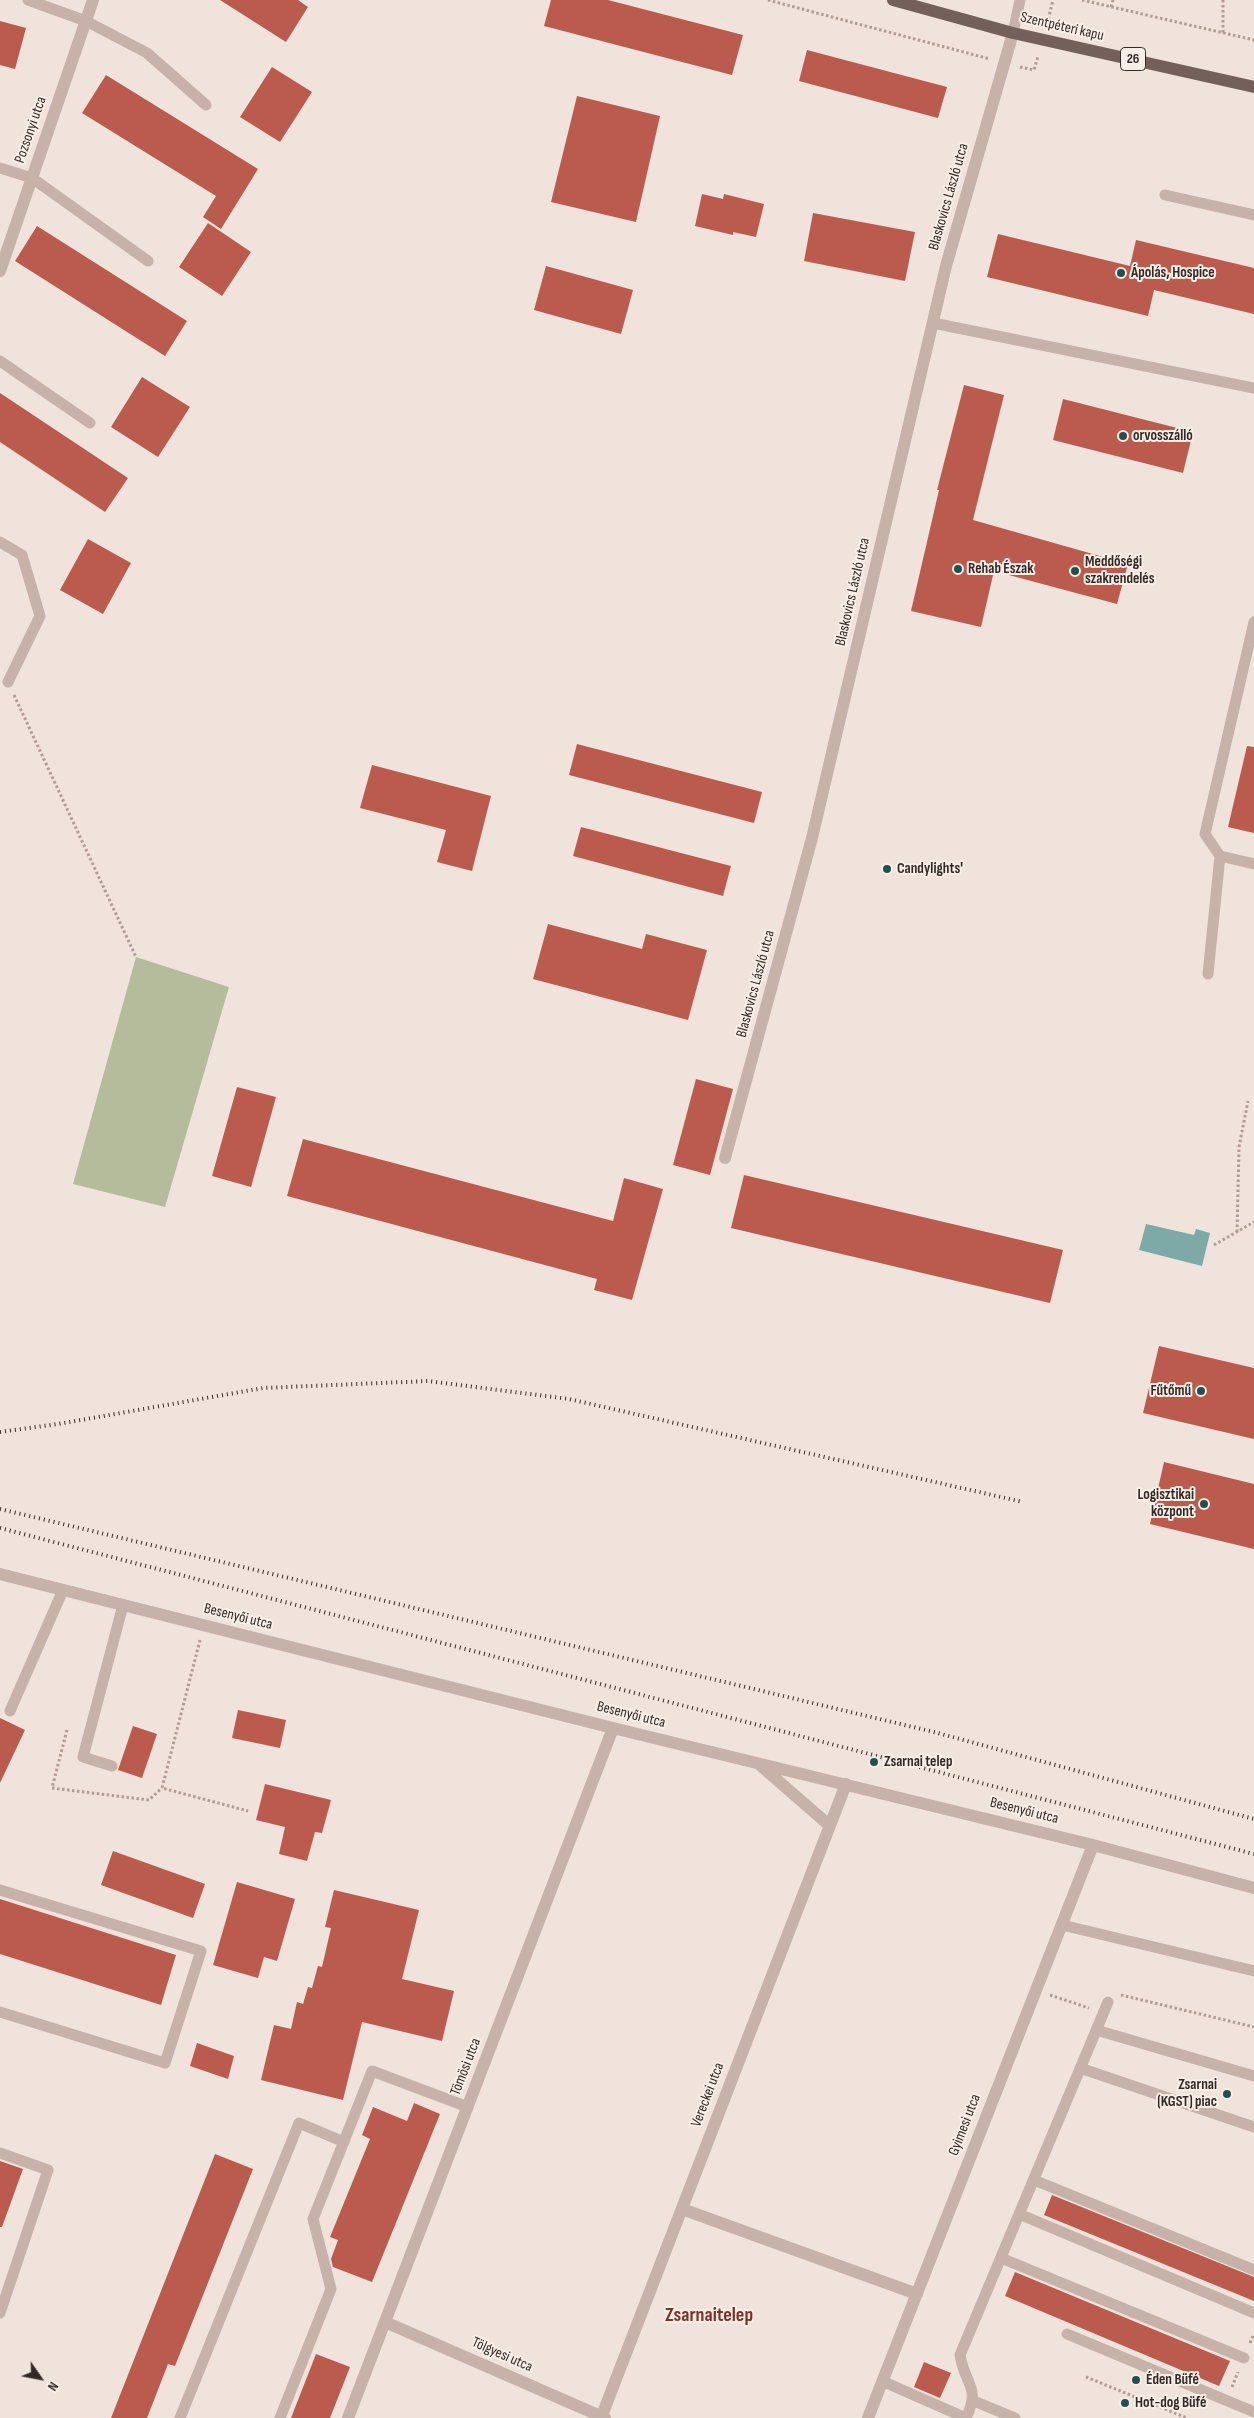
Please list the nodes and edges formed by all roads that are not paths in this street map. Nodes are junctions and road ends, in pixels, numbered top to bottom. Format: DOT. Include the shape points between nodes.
graph roads {
  1 [pos="28,0"];
  2 [pos="93,0"];
  3 [pos="893,0"];
  4 [pos="1020,0"];
  5 [pos="86,21"];
  6 [pos="1013,32"];
  7 [pos="1254,87"];
  8 [pos="206,106"];
  9 [pos="0,168"];
  10 [pos="32,178"];
  11 [pos="1165,195"];
  12 [pos="1254,215"];
  13 [pos="148,260"];
  14 [pos="0,271"];
  15 [pos="933,323"];
  16 [pos="0,361"];
  17 [pos="1254,388"];
  18 [pos="90,423"];
  19 [pos="0,542"];
  20 [pos="1253,628"];
  21 [pos="8,682"];
  22 [pos="1220,856"];
  23 [pos="1254,864"];
  24 [pos="1208,974"];
  25 [pos="725,1158"];
  26 [pos="0,1574"];
  27 [pos="63,1590"];
  28 [pos="123,1604"];
  29 [pos="10,1711"];
  30 [pos="613,1728"];
  31 [pos="758,1763"];
  32 [pos="112,1766"];
  33 [pos="846,1784"];
  34 [pos="830,1826"];
  35 [pos="1093,1844"];
  36 [pos="1254,1888"];
  37 [pos="0,1890"];
  38 [pos="1062,1924"];
  39 [pos="1254,1972"];
  40 [pos="1106,2007"];
  41 [pos="0,2012"];
  42 [pos="1096,2030"];
  43 [pos="1080,2068"];
  44 [pos="1254,2076"];
  45 [pos="468,2107"];
  46 [pos="1254,2127"];
  47 [pos="344,2142"];
  48 [pos="0,2153"];
  49 [pos="1034,2180"];
  50 [pos="682,2209"];
  51 [pos="1019,2214"];
  52 [pos="1001,2258"];
  53 [pos="1254,2270"];
  54 [pos="917,2294"];
  55 [pos="0,2313"];
  56 [pos="1254,2313"];
  57 [pos="385,2322"];
  58 [pos="1067,2334"];
  59 [pos="1244,2358"];
  60 [pos="882,2381"];
  61 [pos="974,2401"];
  62 [pos="1254,2412"];
  63 [pos="180,2418"];
  64 [pos="280,2418"];
  65 [pos="348,2418"];
  66 [pos="603,2418"];
  67 [pos="868,2418"];
  68 [pos="966,2418"];
  69 [pos="1015,2418"];
  1 -- 5 [label="lane"];
  2 -- 5 [label="street, Pozsonyi utca"];
  3 -- 6 [label="main road, Szentpéteri kapu / 26"];
  4 -- 6 [label="lane"];
  5 -- 8 [label="lane" via="147,53"];
  5 -- 10 [label="street, Pozsonyi utca"];
  6 -- 7 [label="main road, Szentpéteri kapu / 26"];
  6 -- 15 [label="street, Blaskovics László utca" via="946,266"];
  9 -- 10 [label="lane"];
  10 -- 13 [label="lane"];
  10 -- 14 [label="street, Pozsonyi utca"];
  11 -- 12 [label="lane"];
  15 -- 17 [label="lane"];
  15 -- 25 [label="street, Blaskovics László utca" via="812,838"];
  16 -- 18 [label="lane"];
  19 -- 21 [label="lane" via="22,555 40,616"];
  20 -- 22 [label="lane" via="1205,834"];
  22 -- 23 [label="lane"];
  22 -- 24 [label="lane"];
  26 -- 27 [label="street, Besenyői utca"];
  27 -- 28 [label="street, Besenyői utca"];
  27 -- 29 [label="lane"];
  28 -- 30 [label="street, Besenyői utca"];
  28 -- 32 [label="lane" via="83,1757"];
  30 -- 31 [label="street, Besenyői utca"];
  30 -- 45 [label="street, Tömösi utca"];
  31 -- 33 [label="street, Besenyői utca"];
  31 -- 34 [label="street"];
  33 -- 34 [label="street, Vereckei utca"];
  33 -- 35 [label="street, Besenyői utca"];
  34 -- 50 [label="street, Vereckei utca"];
  35 -- 36 [label="street, Besenyői utca"];
  35 -- 38 [label="street, Gyimesi utca"];
  37 -- 41 [label="lane" via="202,1951 165,2063"];
  38 -- 39 [label="lane"];
  38 -- 54 [label="street, Gyimesi utca"];
  40 -- 42 [label="lane"];
  42 -- 43 [label="lane"];
  42 -- 44 [label="lane"];
  43 -- 46 [label="lane"];
  43 -- 49 [label="lane"];
  45 -- 47 [label="lane" via="372,2071"];
  45 -- 57 [label="street, Tömösi utca"];
  47 -- 63 [label="lane" via="299,2123"];
  47 -- 64 [label="lane" via="313,2219 331,2289"];
  48 -- 55 [label="lane" via="48,2170"];
  49 -- 51 [label="lane"];
  49 -- 53 [label="lane"];
  50 -- 54 [label="street"];
  50 -- 66 [label="street, Vereckei utca"];
  51 -- 52 [label="lane"];
  51 -- 56 [label="lane"];
  52 -- 59 [label="lane"];
  52 -- 61 [label="lane" via="960,2355"];
  54 -- 60 [label="street, Gyimesi utca"];
  57 -- 65 [label="street, Tömösi utca"];
  57 -- 66 [label="street, Tölgyesi utca"];
  58 -- 62 [label="lane"];
  60 -- 67 [label="street, Gyimesi utca"];
  60 -- 68 [label="lane"];
  61 -- 68 [label="lane"];
  61 -- 69 [label="lane"];
}
